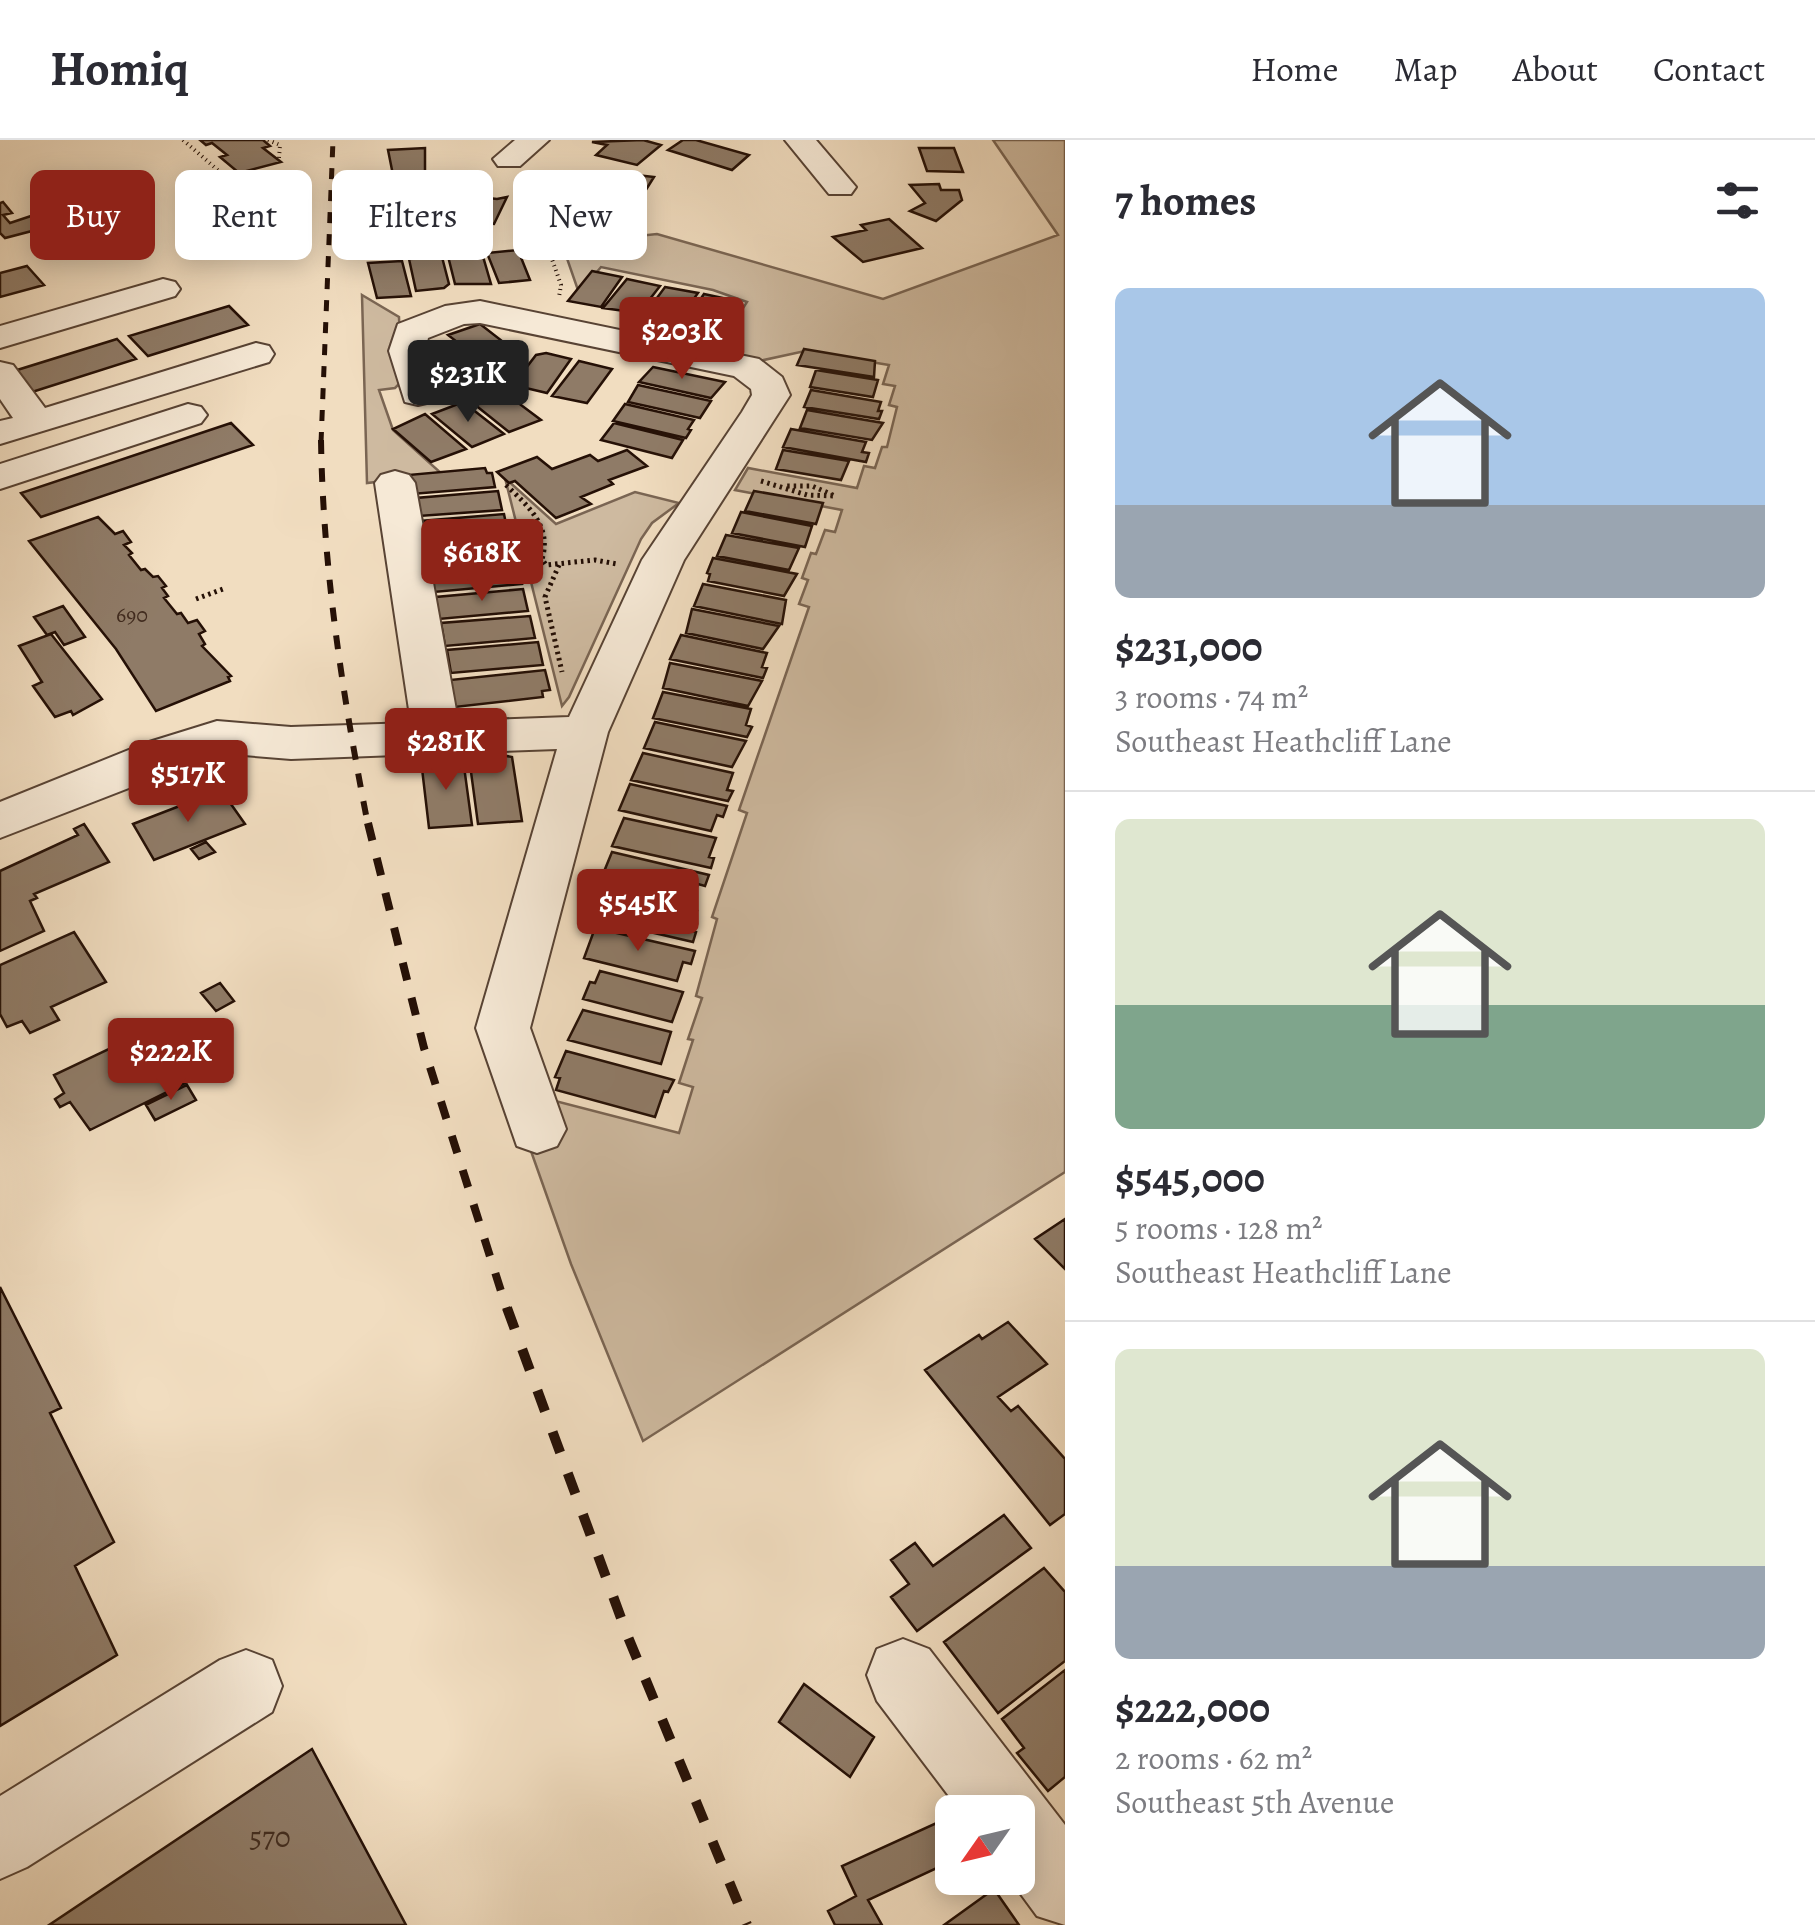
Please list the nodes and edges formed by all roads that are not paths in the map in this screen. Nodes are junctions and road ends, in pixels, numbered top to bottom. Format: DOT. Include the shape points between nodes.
graph roads {
  1 [pos="800,140"];
  2 [pos="840,187"];
  3 [pos="163,289"];
  4 [pos="0,338"];
  5 [pos="256,354"];
  6 [pos="0,373"];
  7 [pos="418,394"];
  8 [pos="188,414"];
  9 [pos="18,428"];
  10 [pos="0,477"];
  11 [pos="395,483"];
  12 [pos="594,714"];
  13 [pos="437,737"];
  14 [pos="0,821"];
  15 [pos="536,1129"];
  16 [pos="903,1675"];
  17 [pos="246,1686"];
  18 [pos="995,1795"];
  19 [pos="0,1840"];
  20 [pos="1035,1848"];
  21 [pos="1065,1888"];
  1 -- 2 [label="street"];
  3 -- 4 [label="street"];
  5 -- 9 [label="street"];
  6 -- 9 [label="street"];
  7 -- 12 [label="street" via="407,350 410,332 480,312 746,367 770,385 771,395 658,571"];
  8 -- 10 [label="street"];
  11 -- 13 [label="street"];
  12 -- 13 [label="street"];
  12 -- 15 [label="street" via="503,1028"];
  13 -- 14 [label="street" via="291,744 217,737"];
  16 -- 18 [label="street"];
  17 -- 19 [label="street"];
  20 -- 21 [label="street"];
}
